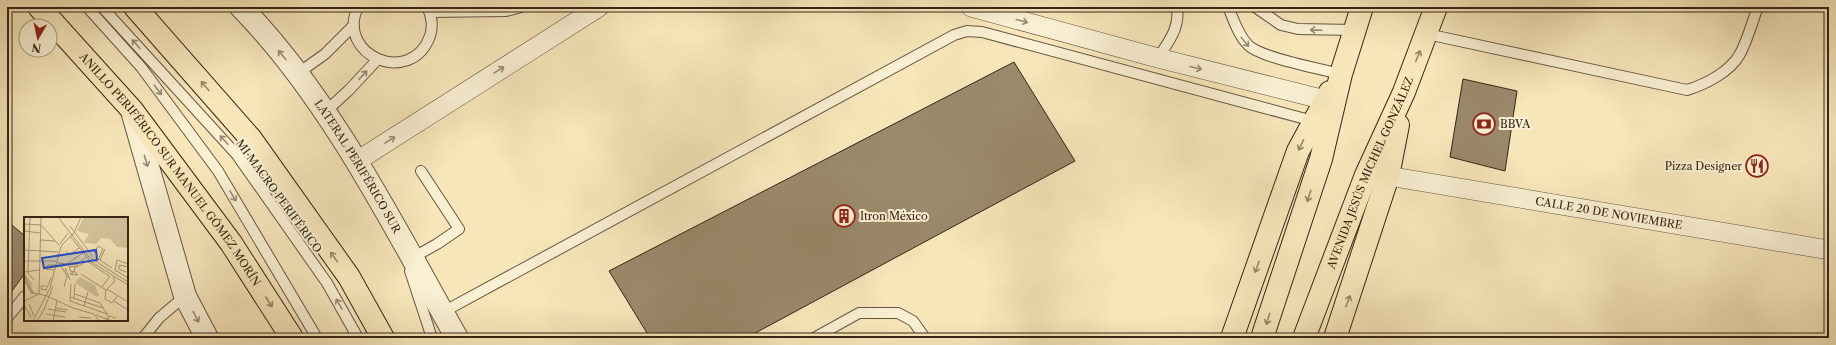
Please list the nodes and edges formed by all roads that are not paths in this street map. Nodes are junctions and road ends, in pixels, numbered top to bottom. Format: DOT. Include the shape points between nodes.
graph roads {
  1 [pos="39,7"];
  2 [pos="87,7"];
  3 [pos="102,7"];
  4 [pos="135,7"];
  5 [pos="241,7"];
  6 [pos="357,7"];
  7 [pos="521,7"];
  8 [pos="599,7"];
  9 [pos="971,7"];
  10 [pos="1177,7"];
  11 [pos="1228,7"];
  12 [pos="1255,7"];
  13 [pos="1362,7"];
  14 [pos="1436,7"];
  15 [pos="1758,7"];
  16 [pos="429,10"];
  17 [pos="354,25"];
  18 [pos="1355,30"];
  19 [pos="1427,34"];
  20 [pos="1158,58"];
  21 [pos="377,60"];
  22 [pos="297,74"];
  23 [pos="1340,74"];
  24 [pos="1404,92"];
  25 [pos="1325,100"];
  26 [pos="132,110"];
  27 [pos="324,113"];
  28 [pos="1313,121"];
  29 [pos="357,161"];
  30 [pos="420,171"];
  31 [pos="1388,176"];
  32 [pos="397,233"];
  33 [pos="1829,250"];
  34 [pos="412,258"];
  35 [pos="185,296"];
  36 [pos="24,297"];
  37 [pos="443,312"];
  38 [pos="7,318"];
  39 [pos="143,338"];
  40 [pos="207,338"];
  41 [pos="292,338"];
  42 [pos="317,338"];
  43 [pos="358,338"];
  44 [pos="383,338"];
  45 [pos="432,338"];
  46 [pos="457,338"];
  47 [pos="814,338"];
  48 [pos="925,338"];
  49 [pos="1232,338"];
  50 [pos="1262,338"];
  51 [pos="1304,338"];
  52 [pos="1335,338"];
  1 -- 26 [label="main road, ANILLO PERIFÉRICO SUR MANUEL GÓMEZ MORÍN"];
  2 -- 42 [label="lane, one-way" via="141,67 218,171"];
  43 -- 3 [label="lane, MI MACRO PERIFÉRICO, one-way" via="327,283 237,155"];
  44 -- 4 [label="main road, one-way" via="349,278 251,139"];
  22 -- 5 [label="street, LATERAL PERIFÉRICO SUR, one-way"];
  6 -- 17 [label="lane"];
  7 -- 16 [label="lane" via="506,11"];
  29 -- 8 [label="street, one-way"];
  9 -- 20 [label="street, one-way"];
  10 -- 20 [label="lane" via="1175,31"];
  11 -- 23 [label="lane, one-way" via="1240,35 1249,47 1296,64"];
  18 -- 12 [label="lane, one-way" via="1298,29 1281,25"];
  13 -- 18 [label="main road"];
  14 -- 19 [label="main road, AVENIDA JESÚS MICHEL GONZÁLEZ"];
  15 -- 19 [label="lane" via="1740,54 1731,65 1704,84 1687,90"];
  16 -- 21 [label="lane" via="432,30 427,45 417,56 396,64"];
  17 -- 21 [label="lane" via="361,47"];
  17 -- 22 [label="lane" via="326,54"];
  18 -- 23 [label="main road"];
  24 -- 19 [label="main road, AVENIDA JESÚS MICHEL GONZÁLEZ, one-way"];
  20 -- 25 [label="street, one-way"];
  27 -- 21 [label="lane, one-way"];
  22 -- 27 [label="street, LATERAL PERIFÉRICO SUR"];
  23 -- 25 [label="main road"];
  23 -- 50 [label="main road, one-way" via="1322,159"];
  24 -- 31 [label="main road"];
  24 -- 51 [label="main road, AVENIDA JESÚS MICHEL GONZÁLEZ" via="1366,175"];
  25 -- 28 [label="main road"];
  26 -- 35 [label="street, one-way"];
  26 -- 41 [label="main road, ANILLO PERIFÉRICO SUR MANUEL GÓMEZ MORÍN, one-way" via="231,243"];
  27 -- 29 [label="street, LATERAL PERIFÉRICO SUR"];
  28 -- 37 [label="lane" via="982,32 966,31 954,35"];
  28 -- 49 [label="main road, one-way" via="1298,151"];
  29 -- 32 [label="street, LATERAL PERIFÉRICO SUR"];
  30 -- 34 [label="lane" via="459,229"];
  31 -- 33 [label="street, CALLE 20 DE NOVIEMBRE"];
  52 -- 31 [label="main road, one-way"];
  32 -- 34 [label="street, LATERAL PERIFÉRICO SUR"];
  32 -- 45 [label="lane"];
  34 -- 37 [label="street, LATERAL PERIFÉRICO SUR"];
  35 -- 39 [label="lane" via="159,318"];
  35 -- 40 [label="street, one-way"];
  36 -- 38 [label="lane"];
  37 -- 46 [label="street, LATERAL PERIFÉRICO SUR"];
  47 -- 48 [label="lane" via="858,313 898,313 914,321"];
}
